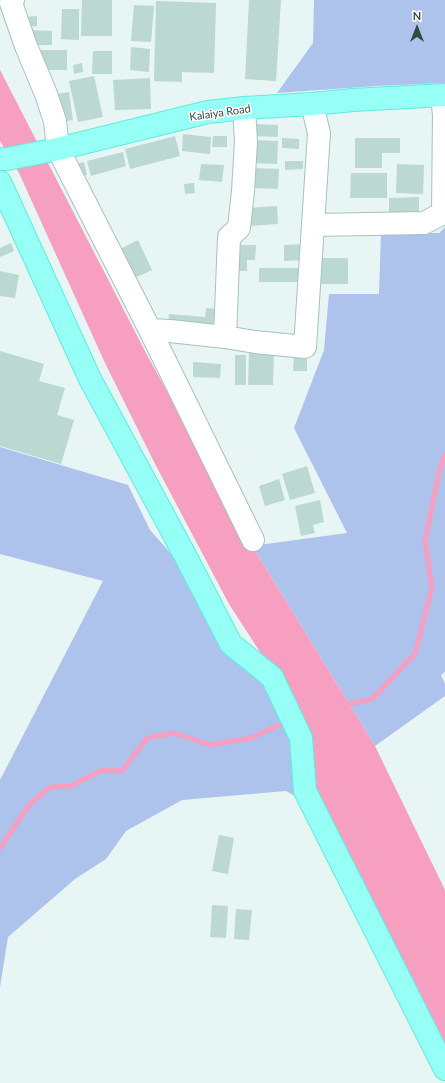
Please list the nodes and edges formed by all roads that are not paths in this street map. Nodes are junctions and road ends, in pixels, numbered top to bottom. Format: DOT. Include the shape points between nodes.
graph roads {
  1 [pos="13,0"];
  2 [pos="443,96"];
  3 [pos="312,104"];
  4 [pos="244,108"];
  5 [pos="58,149"];
  6 [pos="3,159"];
  7 [pos="0,182"];
  8 [pos="314,225"];
  9 [pos="150,330"];
  10 [pos="225,337"];
  11 [pos="254,540"];
  12 [pos="445,1069"];
  1 -- 5 [label="street" via="11,4 55,121"];
  2 -- 3 [label="main road, Kalaiya Road"];
  2 -- 8 [label="street" via="443,213 424,223"];
  3 -- 4 [label="main road, Kalaiya Road"];
  3 -- 8 [label="street" via="319,133"];
  4 -- 5 [label="main road, Kalaiya Road" via="208,112"];
  4 -- 10 [label="street" via="246,142 243,190 239,228 229,237"];
  5 -- 6 [label="main road, Kalaiya Road"];
  5 -- 9 [label="street"];
  7 -- 12 [label="main road" via="90,379 232,644 272,677 301,738 305,791"];
  8 -- 10 [label="street" via="305,347"];
  9 -- 10 [label="street"];
  9 -- 11 [label="street"];
}
